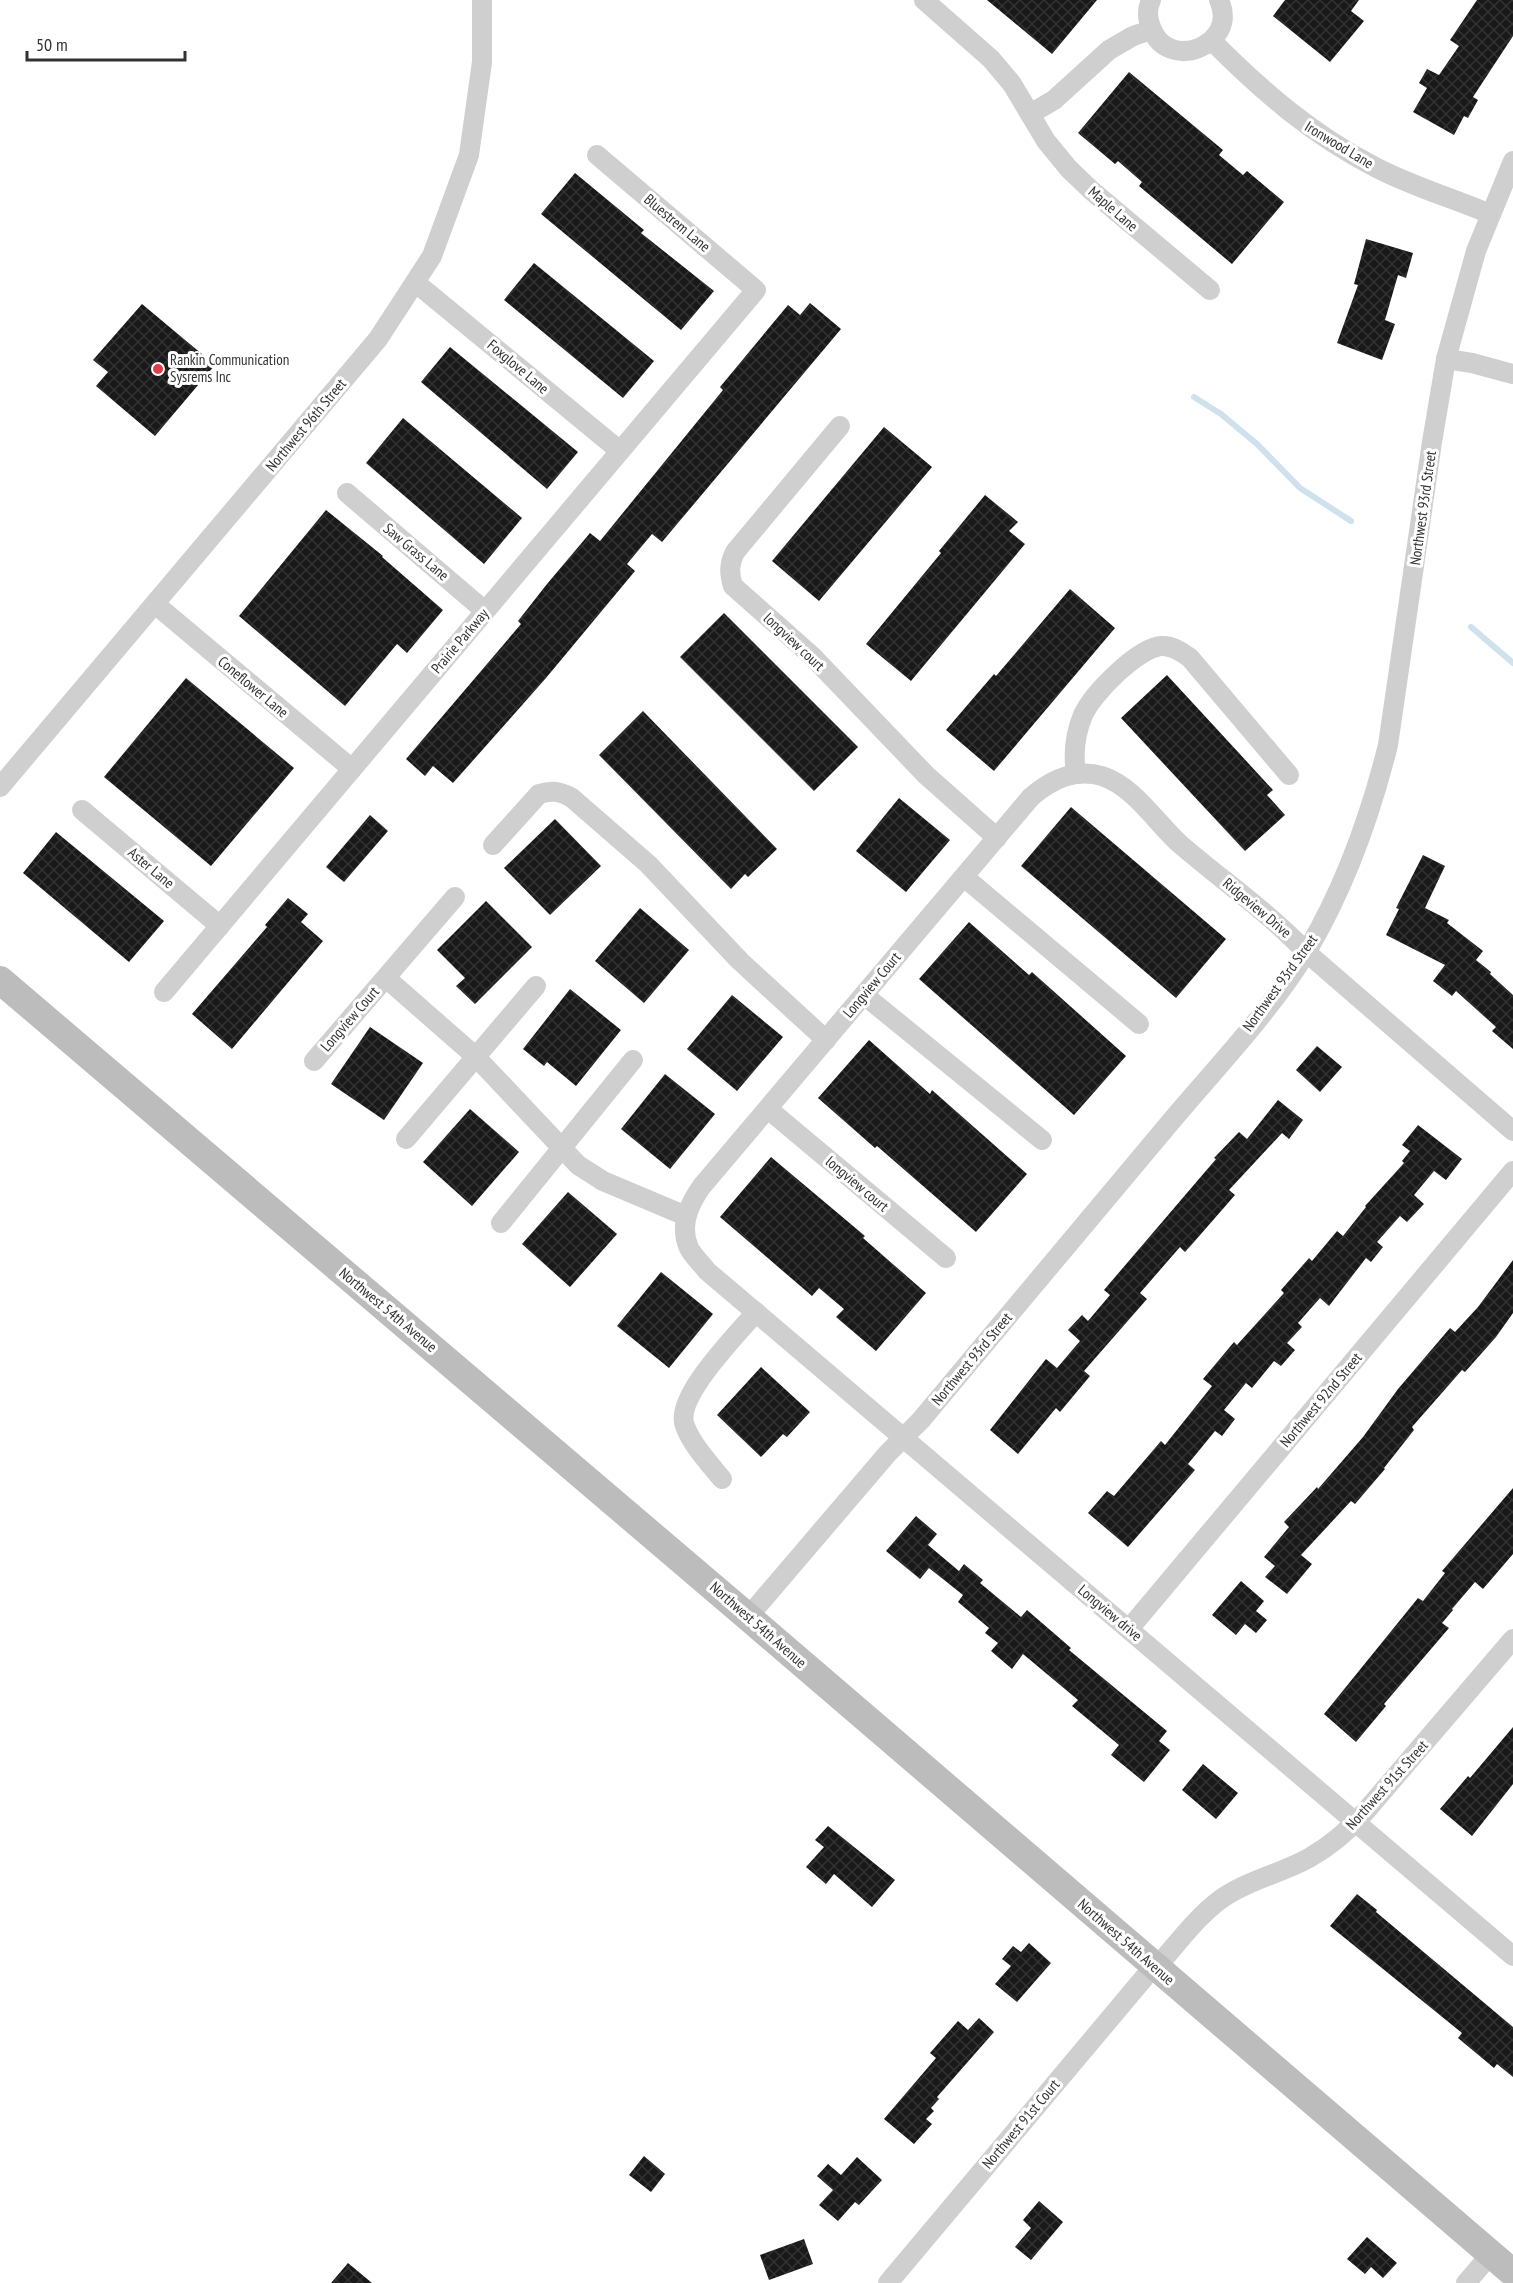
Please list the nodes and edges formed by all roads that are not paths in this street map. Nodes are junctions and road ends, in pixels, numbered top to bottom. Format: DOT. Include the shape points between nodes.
graph roads {
  1 [pos="482,0"];
  2 [pos="924,0"];
  3 [pos="1151,0"];
  4 [pos="1219,0"];
  5 [pos="1151,30"];
  6 [pos="1212,41"];
  7 [pos="1030,114"];
  8 [pos="597,155"];
  9 [pos="1513,161"];
  10 [pos="1490,214"];
  11 [pos="416,283"];
  12 [pos="756,290"];
  13 [pos="1210,290"];
  14 [pos="1446,359"];
  15 [pos="1513,374"];
  16 [pos="840,426"];
  17 [pos="620,451"];
  18 [pos="347,493"];
  19 [pos="155,604"];
  20 [pos="485,611"];
  21 [pos="352,769"];
  22 [pos="1076,774"];
  23 [pos="1289,775"];
  24 [pos="0,787"];
  25 [pos="82,810"];
  26 [pos="997,838"];
  27 [pos="493,845"];
  28 [pos="964,877"];
  29 [pos="455,897"];
  30 [pos="220,926"];
  31 [pos="1306,952"];
  32 [pos="386,978"];
  33 [pos="0,980"];
  34 [pos="537,986"];
  35 [pos="164,992"];
  36 [pos="864,995"];
  37 [pos="1139,1024"];
  38 [pos="826,1040"];
  39 [pos="475,1056"];
  40 [pos="633,1060"];
  41 [pos="314,1061"];
  42 [pos="768,1109"];
  43 [pos="1513,1131"];
  44 [pos="406,1139"];
  45 [pos="1042,1140"];
  46 [pos="563,1149"];
  47 [pos="1513,1171"];
  48 [pos="686,1216"];
  49 [pos="501,1223"];
  50 [pos="946,1258"];
  51 [pos="756,1312"];
  52 [pos="904,1437"];
  53 [pos="722,1479"];
  54 [pos="748,1617"];
  55 [pos="1129,1629"];
  56 [pos="1513,1639"];
  57 [pos="1356,1822"];
  58 [pos="1513,1956"];
  59 [pos="1154,1966"];
  60 [pos="1491,2254"];
  61 [pos="1513,2273"];
  62 [pos="888,2283"];
  63 [pos="1466,2283"];
  1 -- 11 [label="street, Northwest 96th Street" via="482,62 469,155 432,256"];
  2 -- 7 [label="street, Maple Lane" via="992,59"];
  3 -- 5 [label="street"];
  4 -- 6 [label="street" via="1222,17"];
  5 -- 6 [label="street" via="1167,47 1179,51 1202,48"];
  5 -- 7 [label="street" via="1109,50 1054,100"];
  6 -- 10 [label="street, Ironwood Lane" via="1251,80 1327,141 1375,168"];
  7 -- 13 [label="street, Maple Lane" via="1069,170"];
  8 -- 12 [label="street, Bluestrem Lane"];
  9 -- 10 [label="street, Northwest 93rd Street"];
  10 -- 14 [label="street, Northwest 93rd Street"];
  11 -- 17 [label="street, Foxglove Lane"];
  11 -- 19 [label="street, Northwest 96th Street" via="378,339"];
  12 -- 17 [label="street, Prairie Parkway"];
  14 -- 15 [label="street"];
  14 -- 31 [label="street, Northwest 93rd Street" via="1388,746 1357,848"];
  16 -- 26 [label="street, longview court" via="735,552 729,573 733,586 812,656 926,775"];
  17 -- 20 [label="street, Prairie Parkway"];
  18 -- 20 [label="street, Saw Grass Lane"];
  19 -- 21 [label="street, Coneflower Lane"];
  19 -- 24 [label="street, Northwest 96th Street"];
  20 -- 21 [label="street, Prairie Parkway"];
  21 -- 30 [label="street, Prairie Parkway"];
  22 -- 23 [label="street" via="1076,736 1096,695 1139,656 1164,645 1190,658"];
  22 -- 26 [label="street, Longview Court" via="1045,785"];
  22 -- 31 [label="street, Ridgeview Drive" via="1101,776 1118,783 1179,843"];
  25 -- 30 [label="street, Aster Lane"];
  26 -- 28 [label="street, Longview Court"];
  27 -- 38 [label="street" via="539,794 562,792 648,864 740,961"];
  28 -- 36 [label="street, Longview Court"];
  28 -- 37 [label="street"];
  29 -- 32 [label="street, Longview Court"];
  30 -- 35 [label="street, Prairie Parkway"];
  31 -- 43 [label="street, Ridgeview Drive"];
  31 -- 52 [label="street, Northwest 93rd Street" via="1254,1023"];
  32 -- 39 [label="street, Longview Court"];
  32 -- 41 [label="street, Longview Court"];
  33 -- 54 [label="street, Northwest 54th Avenue"];
  34 -- 39 [label="street"];
  36 -- 38 [label="street, Longview Court"];
  36 -- 45 [label="street, longview court"];
  38 -- 42 [label="street, Longview Court"];
  39 -- 44 [label="street"];
  39 -- 46 [label="street, Longview Court"];
  40 -- 46 [label="street"];
  42 -- 48 [label="street, Longview Court" via="692,1199"];
  42 -- 50 [label="street, longview court"];
  46 -- 48 [label="street, Longview Court" via="578,1165 603,1181"];
  46 -- 49 [label="street"];
  47 -- 55 [label="street, Northwest 92nd Street"];
  48 -- 51 [label="street, Longview drive" via="685,1234 690,1250 707,1271"];
  51 -- 52 [label="street, Longview drive"];
  51 -- 53 [label="street" via="693,1388 682,1414 693,1441"];
  52 -- 54 [label="street, Northwest 93rd Street"];
  52 -- 55 [label="street, Longview drive"];
  54 -- 59 [label="street, Northwest 54th Avenue"];
  55 -- 57 [label="street, Longview drive"];
  56 -- 57 [label="street, Northwest 91st Street"];
  57 -- 58 [label="street, Longview drive"];
  57 -- 59 [label="street, Northwest 91st Street" via="1308,1859 1248,1883 1221,1899"];
  59 -- 60 [label="street, Northwest 54th Avenue"];
  59 -- 62 [label="street, Northwest 91st Court"];
  60 -- 61 [label="street, Northwest 54th Avenue"];
  60 -- 63 [label="street"];
}
